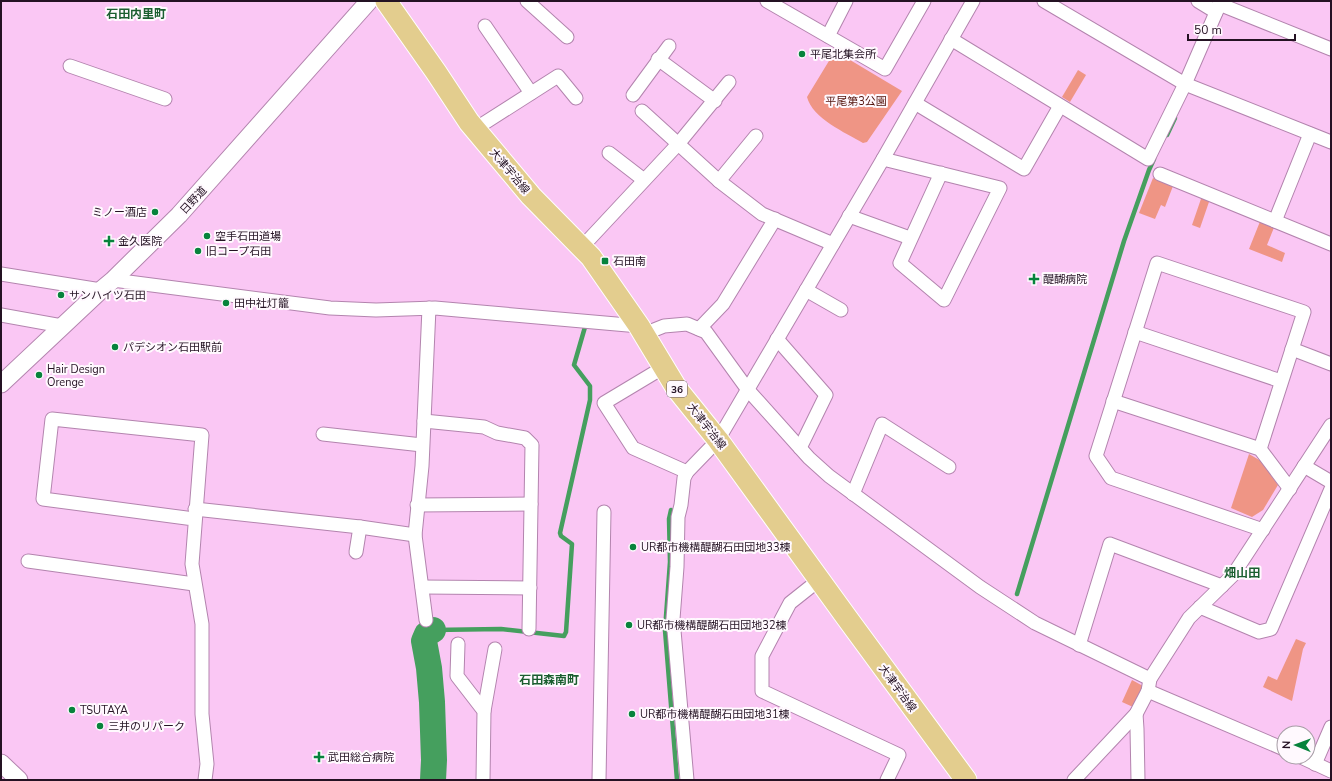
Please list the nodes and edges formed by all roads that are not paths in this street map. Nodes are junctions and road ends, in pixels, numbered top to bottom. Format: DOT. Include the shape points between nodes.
graph roads {
  1 [pos="369,1"];
  2 [pos="386,1"];
  3 [pos="527,1"];
  4 [pos="767,1"];
  5 [pos="846,1"];
  6 [pos="924,1"];
  7 [pos="973,1"];
  8 [pos="1044,1"];
  9 [pos="1198,1"];
  10 [pos="1219,6"];
  11 [pos="485,26"];
  12 [pos="828,36"];
  13 [pos="567,37"];
  14 [pos="951,39"];
  15 [pos="669,46"];
  16 [pos="1331,49"];
  17 [pos="658,59"];
  18 [pos="70,66"];
  19 [pos="729,82"];
  20 [pos="1185,84"];
  21 [pos="531,93"];
  22 [pos="633,95"];
  23 [pos="576,98"];
  24 [pos="165,99"];
  25 [pos="715,101"];
  26 [pos="915,103"];
  27 [pos="1060,106"];
  28 [pos="642,111"];
  29 [pos="475,129"];
  30 [pos="1310,134"];
  31 [pos="756,136"];
  32 [pos="1331,142"];
  33 [pos="678,143"];
  34 [pos="609,153"];
  35 [pos="883,159"];
  36 [pos="941,173"];
  37 [pos="1160,174"];
  38 [pos="644,180"];
  39 [pos="719,181"];
  40 [pos="849,216"];
  41 [pos="775,219"];
  42 [pos="1274,221"];
  43 [pos="910,238"];
  44 [pos="833,244"];
  45 [pos="1331,244"];
  46 [pos="582,247"];
  47 [pos="1,274"];
  48 [pos="107,285"];
  49 [pos="806,290"];
  50 [pos="429,308"];
  51 [pos="841,310"];
  52 [pos="1,316"];
  53 [pos="62,326"];
  54 [pos="699,329"];
  55 [pos="642,330"];
  56 [pos="1135,332"];
  57 [pos="777,339"];
  58 [pos="1292,349"];
  59 [pos="1331,364"];
  60 [pos="664,367"];
  61 [pos="1281,381"];
  62 [pos="1,384"];
  63 [pos="748,390"];
  64 [pos="1113,401"];
  65 [pos="424,421"];
  66 [pos="1331,425"];
  67 [pos="323,434"];
  68 [pos="718,440"];
  69 [pos="422,445"];
  70 [pos="800,448"];
  71 [pos="1260,449"];
  72 [pos="1304,466"];
  73 [pos="949,467"];
  74 [pos="687,472"];
  75 [pos="1331,482"];
  76 [pos="1290,489"];
  77 [pos="1331,489"];
  78 [pos="854,494"];
  79 [pos="531,504"];
  80 [pos="417,505"];
  81 [pos="604,512"];
  82 [pos="195,514"];
  83 [pos="360,526"];
  84 [pos="1263,530"];
  85 [pos="415,535"];
  86 [pos="356,552"];
  87 [pos="28,561"];
  88 [pos="819,580"];
  89 [pos="194,584"];
  90 [pos="1222,586"];
  91 [pos="422,587"];
  92 [pos="530,588"];
  93 [pos="1200,607"];
  94 [pos="426,620"];
  95 [pos="529,629"];
  96 [pos="458,644"];
  97 [pos="1079,645"];
  98 [pos="495,650"];
  99 [pos="1149,685"];
  100 [pos="484,711"];
  101 [pos="1136,714"];
  102 [pos="1331,727"];
  103 [pos="1276,745"];
  104 [pos="1316,762"];
  105 [pos="1,763"];
  106 [pos="1316,764"];
  107 [pos="1331,771"];
  108 [pos="19,780"];
  109 [pos="205,780"];
  110 [pos="483,780"];
  111 [pos="599,780"];
  112 [pos="687,780"];
  113 [pos="887,780"];
  114 [pos="966,780"];
  115 [pos="1074,780"];
  116 [pos="1138,780"];
  1 -- 48 [label="street, 日野道" via="179,215"];
  2 -- 29 [label="main road, 大津宇治線 / 36"];
  3 -- 13 [label="street"];
  4 -- 12 [label="street"];
  5 -- 12 [label="street"];
  6 -- 12 [label="street" via="885,69"];
  7 -- 14 [label="street"];
  8 -- 20 [label="street"];
  9 -- 10 [label="street"];
  10 -- 16 [label="street"];
  10 -- 20 [label="street"];
  11 -- 21 [label="street"];
  14 -- 26 [label="street"];
  14 -- 27 [label="street"];
  15 -- 17 [label="street"];
  17 -- 22 [label="street"];
  17 -- 25 [label="street"];
  18 -- 24 [label="street"];
  19 -- 25 [label="street"];
  20 -- 27 [label="street" via="1148,159"];
  20 -- 30 [label="street"];
  21 -- 23 [label="street" via="558,76"];
  21 -- 29 [label="street"];
  25 -- 33 [label="street"];
  26 -- 27 [label="street" via="1024,169"];
  26 -- 35 [label="street"];
  28 -- 33 [label="street"];
  29 -- 46 [label="main road, 大津宇治線 / 36" via="531,196"];
  30 -- 32 [label="street"];
  30 -- 42 [label="street"];
  31 -- 39 [label="street"];
  33 -- 38 [label="street"];
  33 -- 39 [label="street"];
  34 -- 38 [label="street"];
  35 -- 36 [label="street"];
  35 -- 40 [label="street"];
  36 -- 43 [label="street"];
  36 -- 43 [label="street" via="1000,188 944,300 900,263"];
  37 -- 42 [label="street"];
  38 -- 46 [label="street"];
  39 -- 41 [label="street" via="762,214"];
  40 -- 43 [label="street"];
  40 -- 44 [label="street"];
  41 -- 44 [label="street"];
  41 -- 54 [label="street" via="723,304"];
  42 -- 45 [label="street"];
  44 -- 49 [label="street"];
  46 -- 55 [label="main road, 大津宇治線 / 36"];
  47 -- 48 [label="street"];
  48 -- 50 [label="street" via="330,308"];
  48 -- 53 [label="street, 日野道"];
  49 -- 51 [label="street"];
  49 -- 57 [label="street"];
  50 -- 55 [label="street"];
  50 -- 65 [label="street"];
  52 -- 53 [label="street"];
  53 -- 62 [label="street, 日野道"];
  54 -- 55 [label="street" via="688,324"];
  54 -- 63 [label="street" via="706,332"];
  55 -- 60 [label="main road, 大津宇治線 / 36"];
  56 -- 58 [label="street" via="1156,262 1304,312"];
  56 -- 61 [label="street"];
  56 -- 64 [label="street"];
  57 -- 63 [label="street"];
  57 -- 70 [label="street" via="826,395"];
  58 -- 59 [label="street"];
  58 -- 61 [label="street"];
  60 -- 68 [label="main road, 大津宇治線 / 36" via="677,389"];
  60 -- 74 [label="street" via="604,403 633,448"];
  61 -- 71 [label="street"];
  63 -- 68 [label="street"];
  63 -- 70 [label="street"];
  64 -- 71 [label="street"];
  64 -- 84 [label="street" via="1096,456 1112,478"];
  65 -- 69 [label="street"];
  65 -- 79 [label="street" via="484,427 525,438 532,445"];
  66 -- 72 [label="street"];
  67 -- 69 [label="street"];
  68 -- 74 [label="street"];
  68 -- 88 [label="main road, 大津宇治線 / 36"];
  69 -- 80 [label="street"];
  70 -- 78 [label="street" via="829,476"];
  71 -- 76 [label="street"];
  72 -- 75 [label="street"];
  72 -- 76 [label="street"];
  73 -- 78 [label="street" via="882,424"];
  74 -- 112 [label="street" via="678,517 673,618"];
  76 -- 84 [label="street"];
  77 -- 93 [label="street" via="1271,629 1259,632"];
  78 -- 97 [label="street" via="980,587 1035,623"];
  79 -- 80 [label="street"];
  79 -- 92 [label="street"];
  80 -- 85 [label="street"];
  81 -- 111 [label="street"];
  82 -- 82 [label="street" via="43,499 52,419 202,435"];
  82 -- 83 [label="street"];
  82 -- 89 [label="street" via="192,564"];
  83 -- 85 [label="street"];
  83 -- 86 [label="street"];
  84 -- 90 [label="street" via="1233,575"];
  85 -- 91 [label="street"];
  87 -- 89 [label="street"];
  88 -- 113 [label="street" via="790,603 762,656 762,691 900,755"];
  88 -- 114 [label="main road, 大津宇治線 / 36"];
  89 -- 109 [label="street" via="202,624 202,714 207,764"];
  90 -- 93 [label="street"];
  90 -- 97 [label="street" via="1110,544"];
  91 -- 92 [label="street"];
  91 -- 94 [label="street"];
  92 -- 95 [label="street"];
  93 -- 99 [label="street" via="1189,618"];
  96 -- 100 [label="street" via="457,676"];
  97 -- 99 [label="street"];
  98 -- 100 [label="street"];
  99 -- 101 [label="street"];
  99 -- 103 [label="street"];
  100 -- 110 [label="street"];
  101 -- 115 [label="street"];
  101 -- 116 [label="street"];
  102 -- 104 [label="street"];
  105 -- 108 [label="street"];
  106 -- 107 [label="street"];
}
